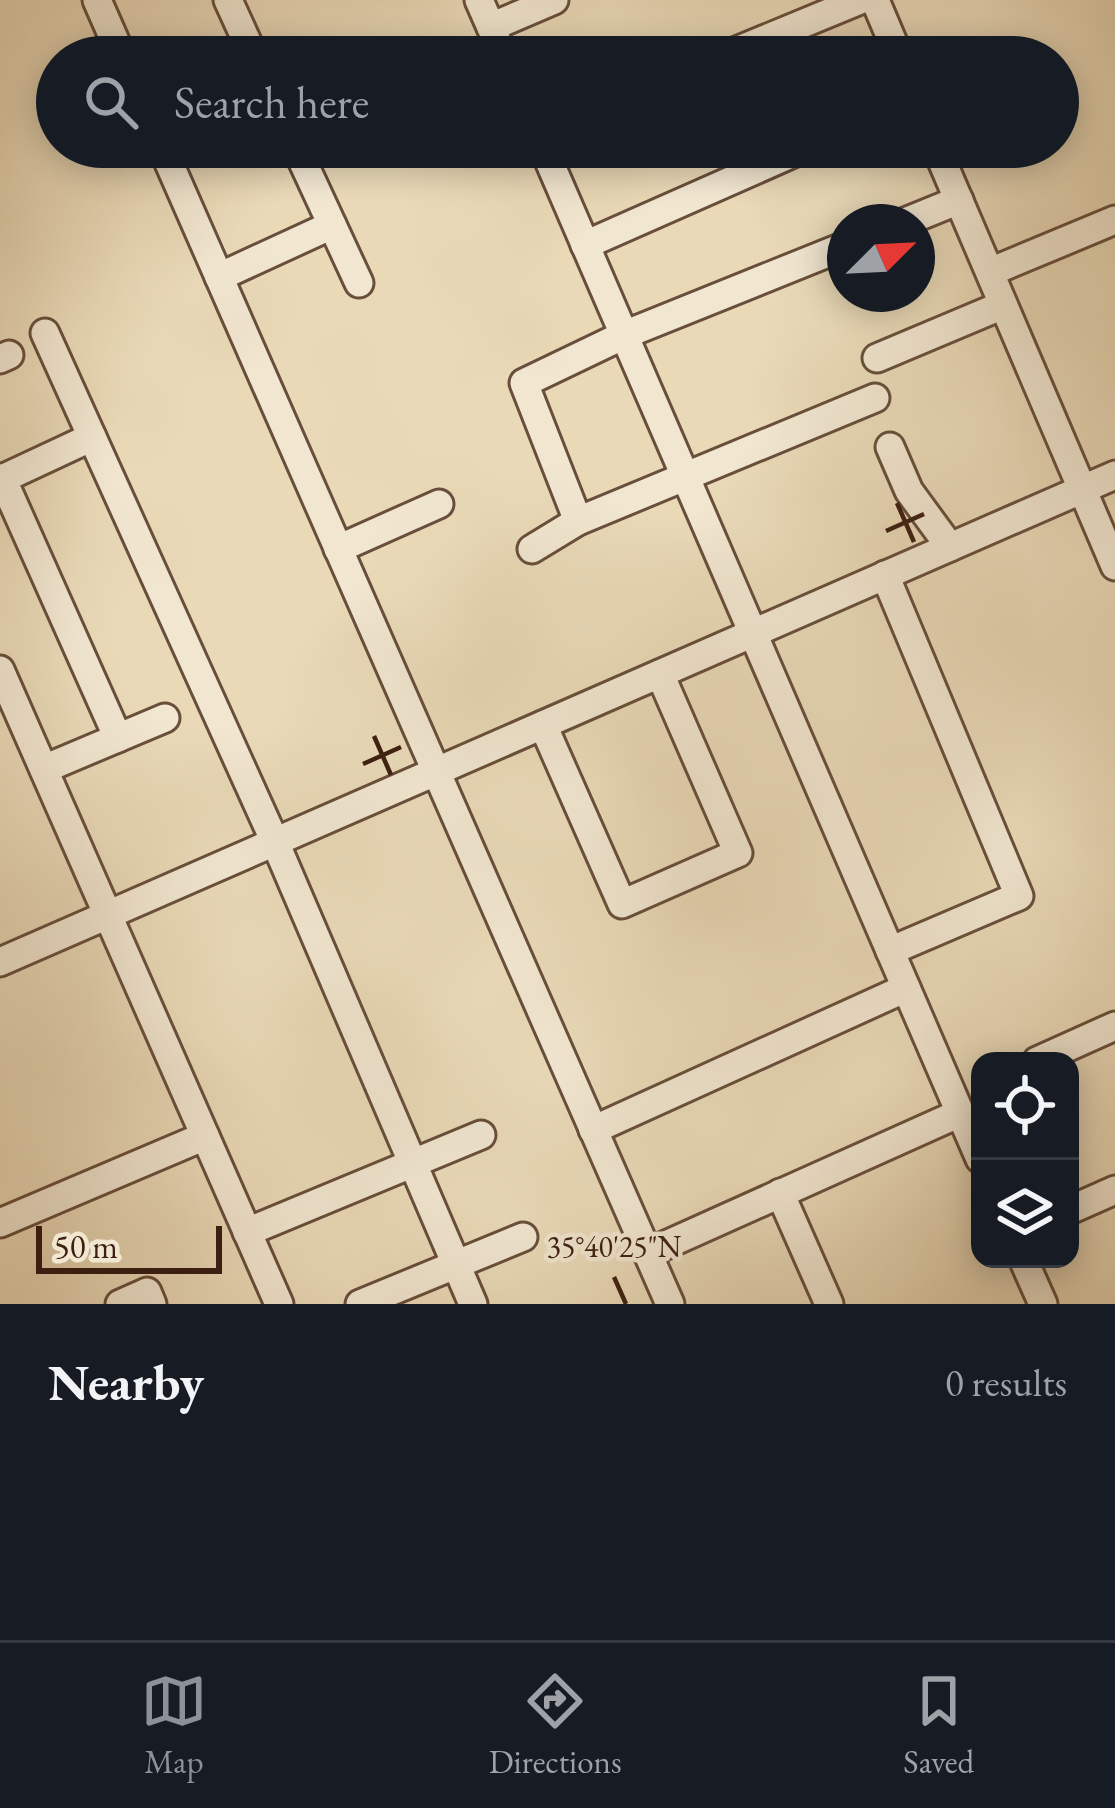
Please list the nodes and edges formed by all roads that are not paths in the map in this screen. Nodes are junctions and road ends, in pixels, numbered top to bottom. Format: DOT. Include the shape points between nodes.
graph roads {
  1 [pos="97,0"];
  2 [pos="228,0"];
  3 [pos="479,0"];
  4 [pos="554,0"];
  5 [pos="860,0"];
  6 [pos="875,0"];
  7 [pos="491,27"];
  8 [pos="113,36"];
  9 [pos="244,36"];
  10 [pos="495,36"];
  11 [pos="773,36"];
  12 [pos="890,36"];
  13 [pos="171,168"];
  14 [pos="306,168"];
  15 [pos="552,168"];
  16 [pos="759,168"];
  17 [pos="946,168"];
  18 [pos="959,200"];
  19 [pos="935,210"];
  20 [pos="1115,220"];
  21 [pos="332,225"];
  22 [pos="585,245"];
  23 [pos="827,253"];
  24 [pos="990,272"];
  25 [pos="219,278"];
  26 [pos="359,283"];
  27 [pos="1004,305"];
  28 [pos="45,333"];
  29 [pos="624,334"];
  30 [pos="877,358"];
  31 [pos="875,398"];
  32 [pos="92,437"];
  33 [pos="890,447"];
  34 [pos="1115,475"];
  35 [pos="685,476"];
  36 [pos="1,479"];
  37 [pos="1082,490"];
  38 [pos="440,504"];
  39 [pos="578,521"];
  40 [pos="950,547"];
  41 [pos="532,548"];
  42 [pos="338,549"];
  43 [pos="1115,566"];
  44 [pos="885,575"];
  45 [pos="753,633"];
  46 [pos="0,670"];
  47 [pos="660,674"];
  48 [pos="165,718"];
  49 [pos="543,725"];
  50 [pos="118,738"];
  51 [pos="44,769"];
  52 [pos="436,771"];
  53 [pos="275,842"];
  54 [pos="108,915"];
  55 [pos="890,951"];
  56 [pos="0,962"];
  57 [pos="906,988"];
  58 [pos="1115,1026"];
  59 [pos="1057,1052"];
  60 [pos="965,1100"];
  61 [pos="593,1130"];
  62 [pos="481,1135"];
  63 [pos="205,1136"];
  64 [pos="413,1164"];
  65 [pos="1115,1190"];
  66 [pos="780,1193"];
  67 [pos="1079,1206"];
  68 [pos="0,1223"];
  69 [pos="247,1232"];
  70 [pos="523,1237"];
  71 [pos="648,1253"];
  72 [pos="456,1264"];
  73 [pos="1027,1268"];
  74 [pos="659,1301"];
  75 [pos="120,1304"];
  76 [pos="152,1304"];
  77 [pos="279,1304"];
  78 [pos="360,1304"];
  79 [pos="472,1304"];
  80 [pos="829,1304"];
  81 [pos="1043,1304"];
  1 -- 8 [label="street"];
  2 -- 9 [label="street"];
  3 -- 7 [label="street"];
  4 -- 7 [label="street"];
  5 -- 11 [label="street"];
  6 -- 12 [label="street"];
  7 -- 10 [label="street"];
  13 -- 25 [label="street"];
  14 -- 21 [label="street"];
  15 -- 22 [label="street"];
  16 -- 22 [label="street"];
  17 -- 18 [label="street"];
  18 -- 19 [label="street"];
  18 -- 24 [label="street"];
  20 -- 24 [label="street"];
  21 -- 25 [label="street"];
  21 -- 26 [label="street"];
  22 -- 29 [label="street"];
  23 -- 29 [label="street"];
  24 -- 27 [label="street"];
  25 -- 42 [label="street"];
  27 -- 30 [label="street"];
  27 -- 37 [label="street"];
  28 -- 32 [label="street"];
  29 -- 35 [label="street"];
  29 -- 39 [label="street" via="524,383"];
  31 -- 35 [label="street"];
  32 -- 36 [label="street"];
  32 -- 53 [label="street"];
  33 -- 40 [label="street"];
  34 -- 37 [label="street"];
  35 -- 39 [label="street"];
  35 -- 45 [label="street"];
  36 -- 50 [label="street"];
  37 -- 40 [label="street"];
  37 -- 43 [label="street"];
  38 -- 42 [label="street"];
  39 -- 41 [label="street"];
  40 -- 44 [label="street"];
  42 -- 52 [label="street"];
  44 -- 45 [label="street"];
  44 -- 55 [label="street" via="1019,896"];
  45 -- 47 [label="street"];
  45 -- 55 [label="street"];
  46 -- 51 [label="street"];
  47 -- 49 [label="street"];
  47 -- 49 [label="street" via="738,853 661,887 622,904"];
  48 -- 50 [label="street"];
  49 -- 52 [label="street"];
  50 -- 51 [label="street"];
  51 -- 54 [label="street"];
  52 -- 53 [label="street"];
  52 -- 61 [label="street"];
  53 -- 54 [label="street"];
  53 -- 64 [label="street"];
  54 -- 56 [label="street"];
  54 -- 63 [label="street"];
  55 -- 57 [label="street"];
  57 -- 60 [label="street"];
  57 -- 61 [label="street"];
  58 -- 59 [label="street"];
  60 -- 66 [label="street"];
  61 -- 71 [label="street"];
  62 -- 64 [label="street"];
  63 -- 68 [label="street"];
  63 -- 69 [label="street"];
  64 -- 69 [label="street"];
  64 -- 72 [label="street"];
  65 -- 67 [label="street"];
  66 -- 71 [label="street"];
  66 -- 80 [label="street"];
  69 -- 77 [label="street"];
  70 -- 72 [label="street"];
  71 -- 74 [label="street"];
  72 -- 78 [label="street"];
  72 -- 79 [label="street"];
  73 -- 81 [label="street"];
  75 -- 76 [label="street" via="147,1292"];
}
